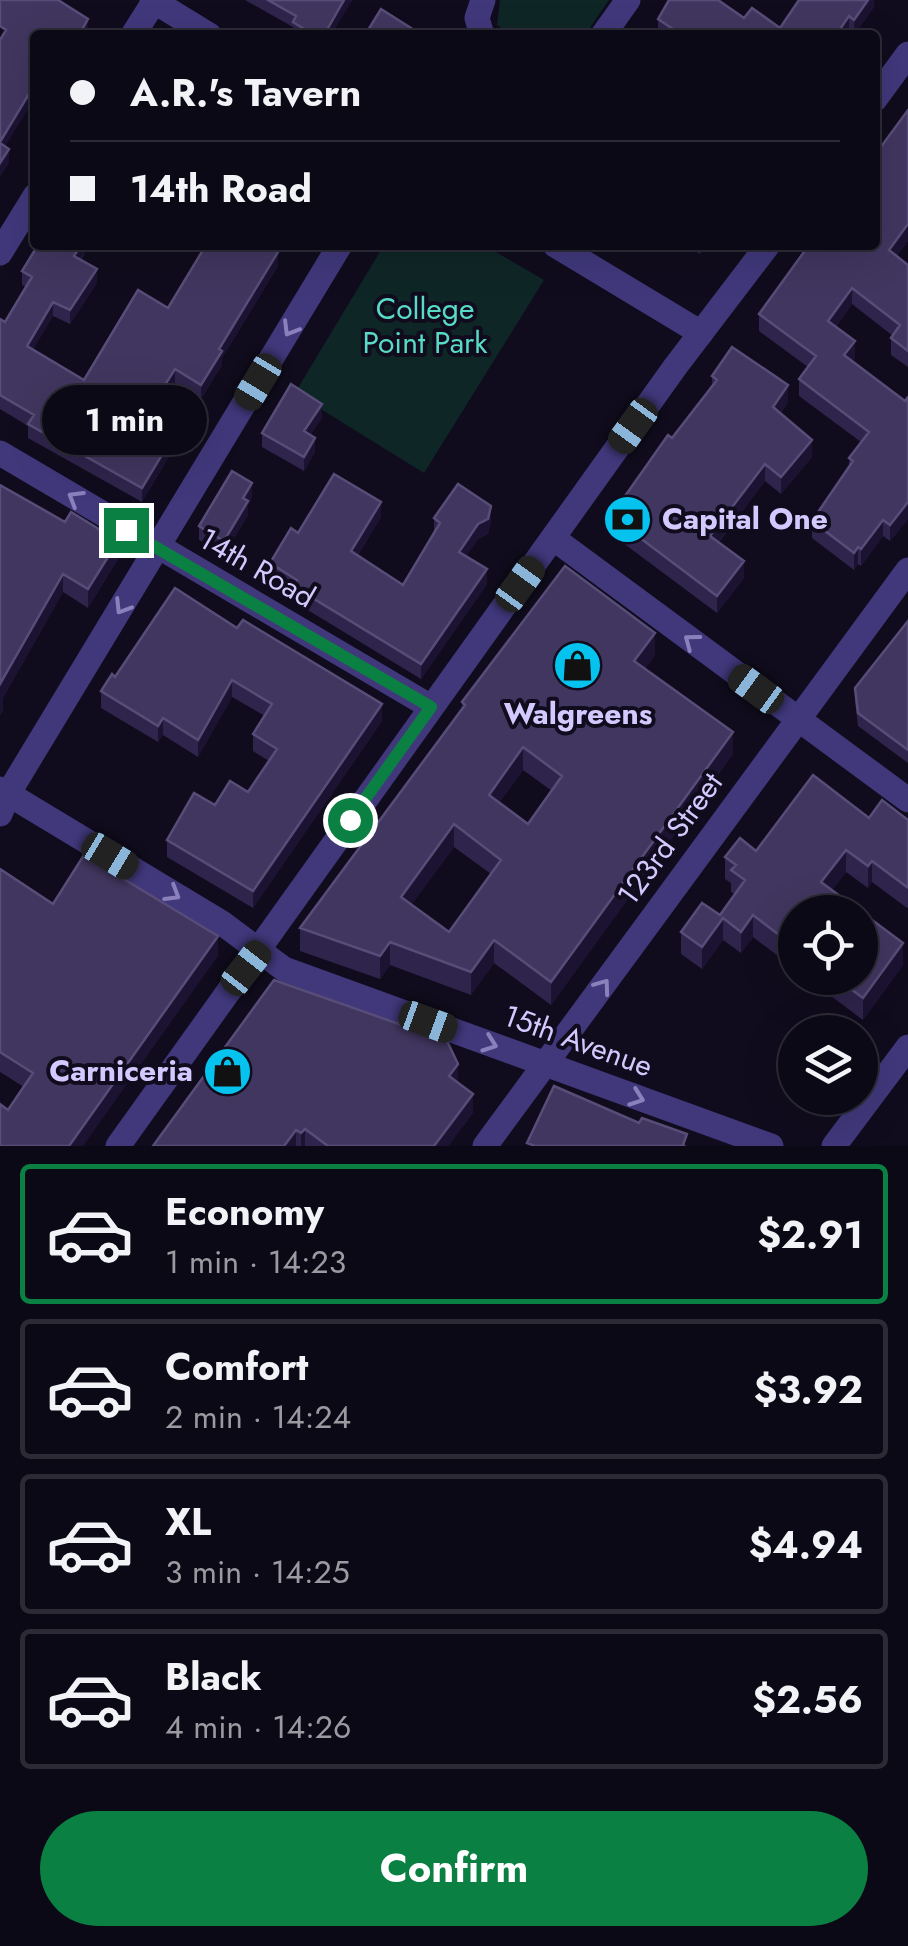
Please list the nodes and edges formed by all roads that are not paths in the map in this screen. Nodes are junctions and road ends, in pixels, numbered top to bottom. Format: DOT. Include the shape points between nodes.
graph roads {
  1 [pos="154,0"];
  2 [pos="483,0"];
  3 [pos="628,0"];
  4 [pos="136,30"];
  5 [pos="202,30"];
  6 [pos="481,30"];
  7 [pos="607,30"];
  8 [pos="907,56"];
  9 [pos="880,92"];
  10 [pos="30,204"];
  11 [pos="337,250"];
  12 [pos="563,250"];
  13 [pos="764,250"];
  14 [pos="0,253"];
  15 [pos="701,334"];
  16 [pos="0,453"];
  17 [pos="553,538"];
  18 [pos="158,549"];
  19 [pos="908,570"];
  20 [pos="431,707"];
  21 [pos="798,719"];
  22 [pos="3,799"];
  23 [pos="908,800"];
  24 [pos="259,950"];
  25 [pos="908,1047"];
  26 [pos="545,1064"];
  27 [pos="118,1146"];
  28 [pos="485,1146"];
  29 [pos="770,1146"];
  30 [pos="834,1146"];
  1 -- 4 [label="street"];
  1 -- 5 [label="street"];
  2 -- 6 [label="street"];
  3 -- 7 [label="street"];
  8 -- 9 [label="street"];
  10 -- 14 [label="street"];
  11 -- 18 [label="street, one-way"];
  12 -- 15 [label="street"];
  13 -- 15 [label="street"];
  15 -- 17 [label="street"];
  18 -- 16 [label="street, 14th Road, one-way"];
  17 -- 20 [label="street"];
  21 -- 17 [label="street, one-way"];
  18 -- 20 [label="street, 14th Road"];
  18 -- 22 [label="street, one-way"];
  19 -- 21 [label="street, 123rd Street"];
  20 -- 24 [label="street"];
  21 -- 23 [label="street"];
  26 -- 21 [label="street, 123rd Street, one-way"];
  22 -- 24 [label="street, 15th Avenue, one-way"];
  24 -- 26 [label="street, 15th Avenue, one-way" via="284,969"];
  24 -- 27 [label="street"];
  25 -- 30 [label="street"];
  26 -- 28 [label="street, 123rd Street"];
  26 -- 29 [label="street, 15th Avenue, one-way"];
}
